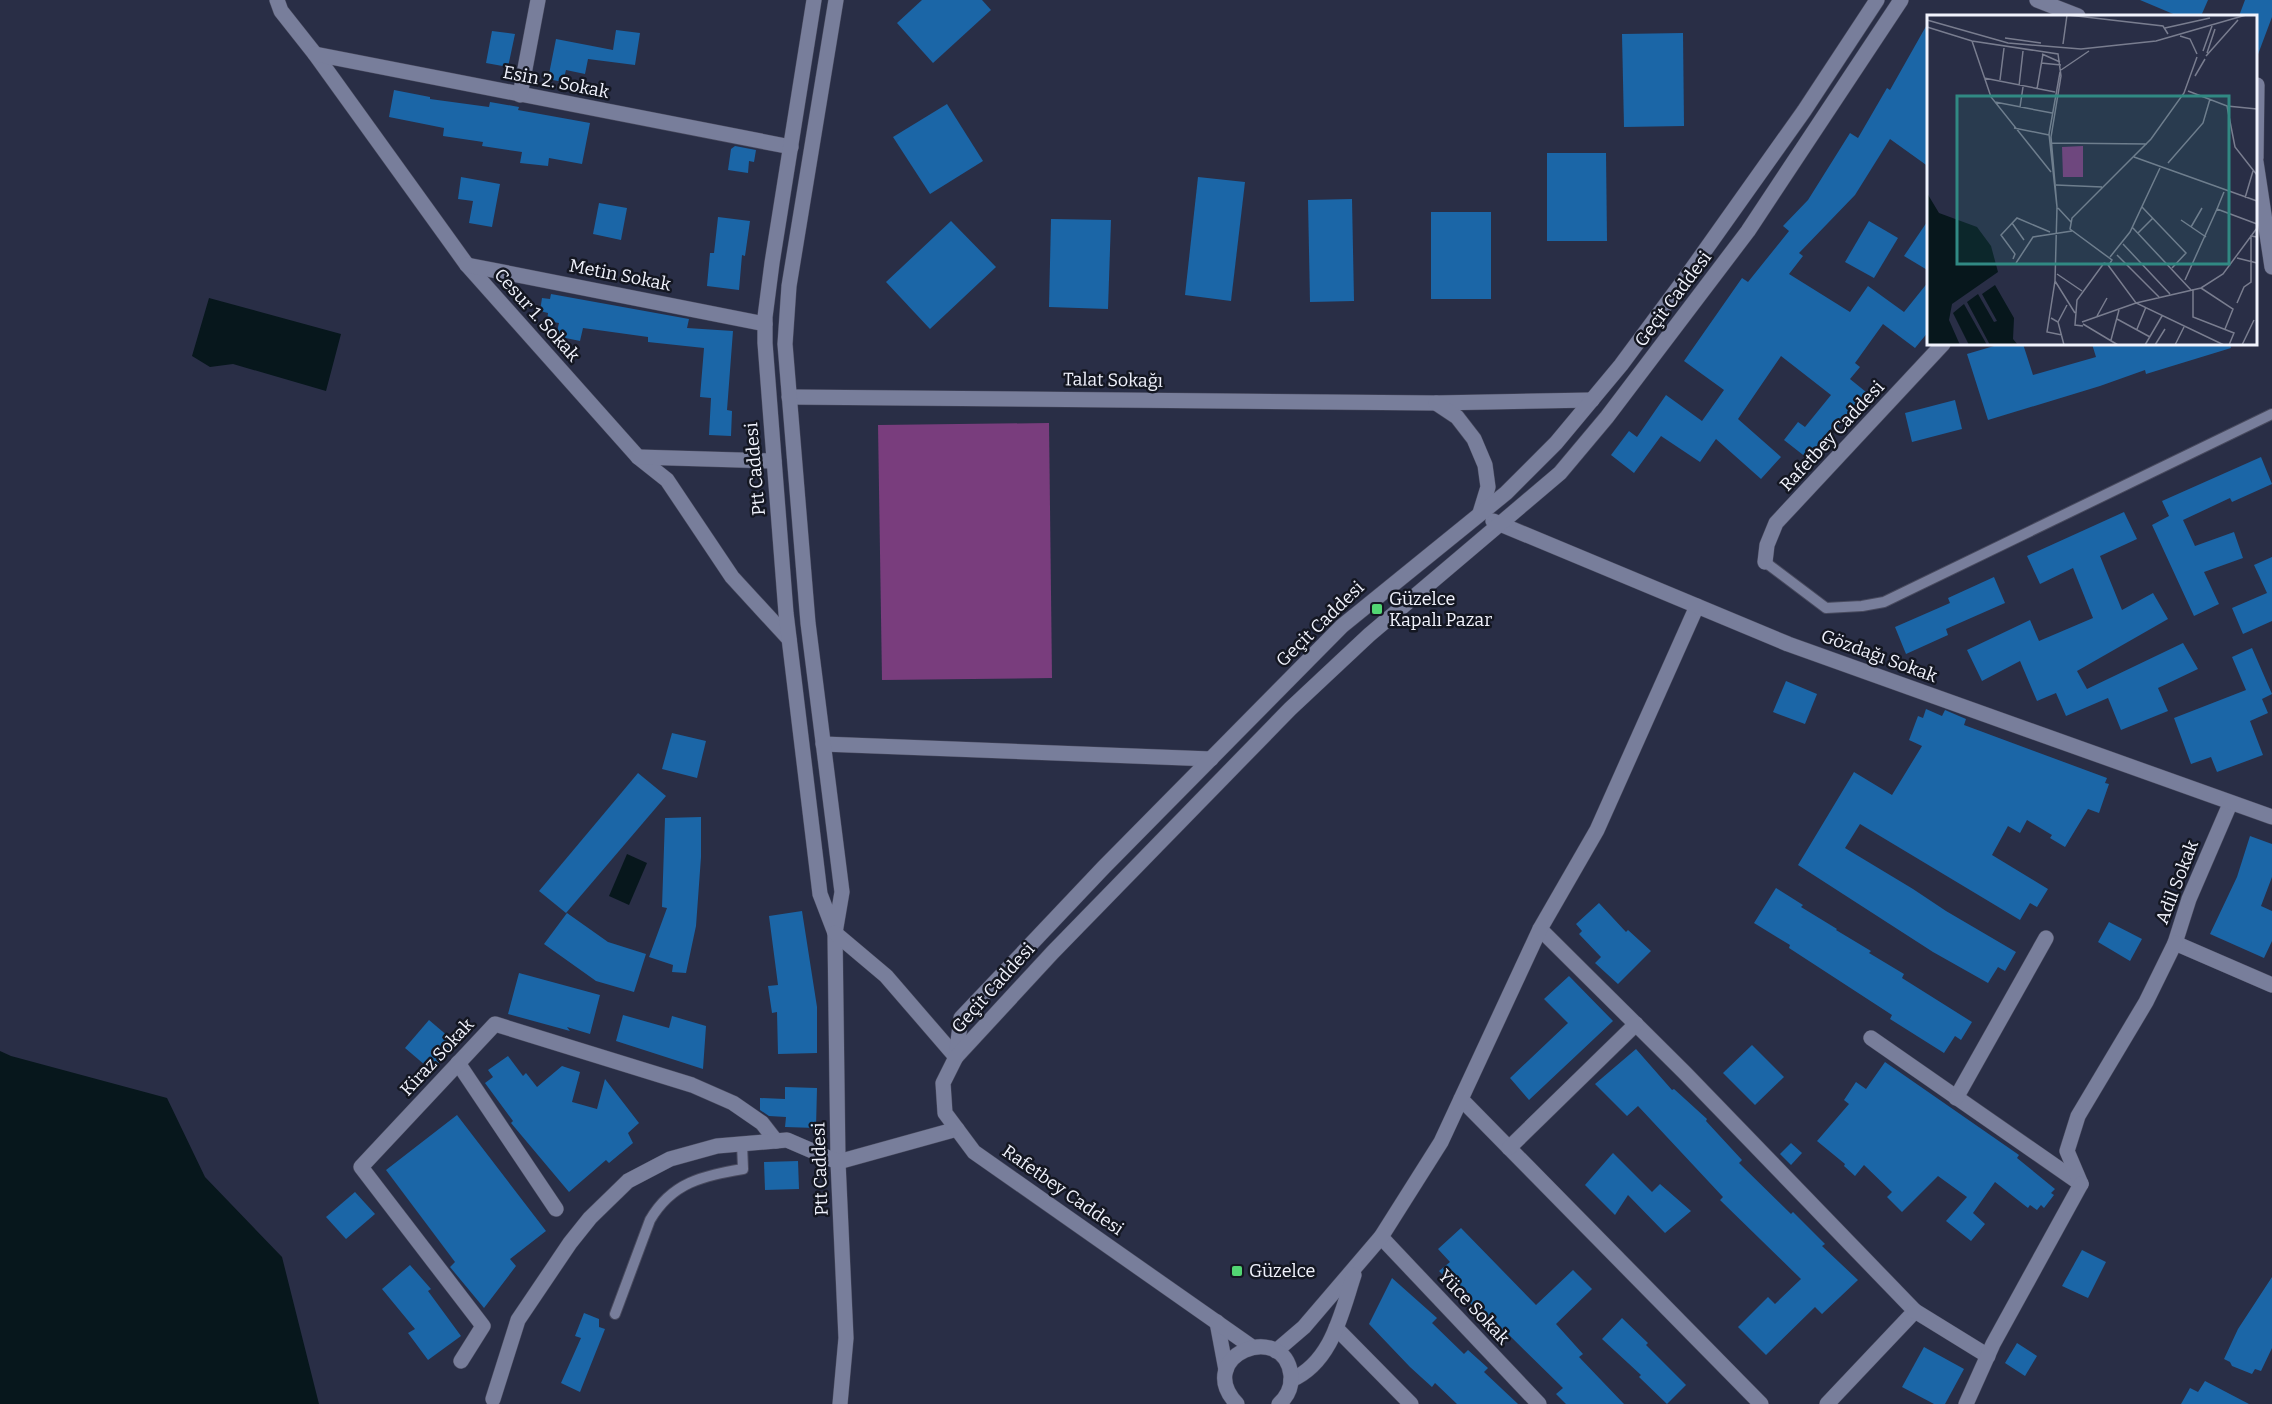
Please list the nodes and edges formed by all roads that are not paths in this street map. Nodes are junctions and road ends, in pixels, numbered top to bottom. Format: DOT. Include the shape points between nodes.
graph roads {
  1 [pos="277,0"];
  2 [pos="538,0"];
  3 [pos="814,0"];
  4 [pos="836,0"];
  5 [pos="1877,0"];
  6 [pos="1901,0"];
  7 [pos="2037,0"];
  8 [pos="2075,15"];
  9 [pos="315,54"];
  10 [pos="2262,85"];
  11 [pos="520,95"];
  12 [pos="2257,146"];
  13 [pos="791,147"];
  14 [pos="2257,169"];
  15 [pos="467,266"];
  16 [pos="2272,267"];
  17 [pos="765,324"];
  18 [pos="1942,345"];
  19 [pos="789,397"];
  20 [pos="1592,400"];
  21 [pos="1436,403"];
  22 [pos="2272,414"];
  23 [pos="638,457"];
  24 [pos="774,461"];
  25 [pos="1480,513"];
  26 [pos="1499,525"];
  27 [pos="1765,562"];
  28 [pos="1697,606"];
  29 [pos="789,639"];
  30 [pos="823,744"];
  31 [pos="1211,759"];
  32 [pos="2230,804"];
  33 [pos="2272,817"];
  34 [pos="1540,928"];
  35 [pos="835,933"];
  36 [pos="2046,938"];
  37 [pos="2175,943"];
  38 [pos="2272,985"];
  39 [pos="1636,1024"];
  40 [pos="1871,1038"];
  41 [pos="956,1057"];
  42 [pos="458,1063"];
  43 [pos="1956,1098"];
  44 [pos="1461,1099"];
  45 [pos="957,1129"];
  46 [pos="776,1141"];
  47 [pos="742,1144"];
  48 [pos="1509,1148"];
  49 [pos="838,1162"];
  50 [pos="2081,1184"];
  51 [pos="556,1209"];
  52 [pos="1381,1237"];
  53 [pos="1357,1267"];
  54 [pos="1915,1311"];
  55 [pos="615,1314"];
  56 [pos="1217,1322"];
  57 [pos="1336,1328"];
  58 [pos="1252,1347"];
  59 [pos="1276,1351"];
  60 [pos="1988,1356"];
  61 [pos="461,1361"];
  62 [pos="1226,1370"];
  63 [pos="1290,1392"];
  64 [pos="492,1401"];
  65 [pos="1229,1401"];
  66 [pos="840,1404"];
  67 [pos="1279,1404"];
  68 [pos="1411,1404"];
  69 [pos="1539,1404"];
  70 [pos="1761,1404"];
  71 [pos="1827,1404"];
  72 [pos="1966,1404"];
  1 -- 9 [label="street, Cesur 1. Sokak" via="281,11"];
  2 -- 11 [label="street"];
  3 -- 13 [label="street, Ptt Caddesi"];
  4 -- 19 [label="street, Ptt Caddesi" via="789,286 785,345"];
  5 -- 20 [label="street, Geçit Caddesi" via="1684,280"];
  6 -- 26 [label="street, Geçit Caddesi" via="1748,231 1607,417 1560,473"];
  7 -- 8 [label="street"];
  9 -- 11 [label="street, Esin 2. Sokak"];
  9 -- 15 [label="street, Cesur 1. Sokak"];
  10 -- 12 [label="street"];
  11 -- 13 [label="street, Esin 2. Sokak"];
  13 -- 17 [label="street, Ptt Caddesi"];
  14 -- 16 [label="street"];
  15 -- 17 [label="street, Metin Sokak"];
  15 -- 23 [label="street, Cesur 1. Sokak"];
  17 -- 24 [label="street, Ptt Caddesi"];
  18 -- 27 [label="street, Rafetbey Caddesi" via="1776,524"];
  19 -- 21 [label="street, Talat Sokağı"];
  19 -- 30 [label="street, Ptt Caddesi" via="808,623"];
  20 -- 21 [label="street, Talat Sokağı"];
  20 -- 25 [label="street, Geçit Caddesi" via="1556,443"];
  21 -- 25 [label="street" via="1457,417 1474,439 1485,465 1488,487"];
  22 -- 27 [label="lane" via="1884,602 1826,608"];
  23 -- 24 [label="street"];
  23 -- 29 [label="street, Cesur 1. Sokak" via="667,480 732,577"];
  24 -- 29 [label="street, Ptt Caddesi"];
  25 -- 26 [label="street, Gözdağı Sokak"];
  25 -- 31 [label="street, Geçit Caddesi" via="1342,626"];
  26 -- 28 [label="street, Gözdağı Sokak"];
  26 -- 41 [label="street, Geçit Caddesi" via="1369,635 1290,709 1061,943"];
  28 -- 32 [label="street, Gözdağı Sokak" via="1788,644"];
  28 -- 34 [label="street" via="1597,830"];
  29 -- 35 [label="street, Ptt Caddesi" via="820,894"];
  30 -- 31 [label="street"];
  30 -- 35 [label="street, Ptt Caddesi" via="842,892"];
  31 -- 41 [label="street, Geçit Caddesi" via="961,1018"];
  32 -- 33 [label="street, Gözdağı Sokak"];
  32 -- 37 [label="street, Adil Sokak" via="2189,899"];
  34 -- 39 [label="street"];
  34 -- 44 [label="street"];
  35 -- 41 [label="street" via="886,976"];
  35 -- 49 [label="street, Ptt Caddesi"];
  36 -- 43 [label="street"];
  37 -- 38 [label="street, Adil Sokak"];
  37 -- 50 [label="street" via="2146,1002 2078,1116 2067,1151"];
  39 -- 48 [label="street"];
  39 -- 54 [label="street"];
  40 -- 43 [label="street"];
  41 -- 45 [label="street, Rafetbey Caddesi" via="943,1083 945,1113"];
  42 -- 46 [label="street, Kiraz Sokak" via="495,1024 692,1085 733,1103 762,1122"];
  42 -- 51 [label="street"];
  42 -- 61 [label="street, Kiraz Sokak" via="361,1167 483,1326"];
  43 -- 50 [label="street"];
  44 -- 48 [label="street"];
  44 -- 52 [label="street" via="1441,1142"];
  45 -- 49 [label="street"];
  45 -- 56 [label="street, Rafetbey Caddesi" via="975,1152"];
  46 -- 47 [label="street"];
  46 -- 49 [label="street" via="787,1140"];
  47 -- 55 [label="lane" via="743,1169 686,1184 657,1209"];
  47 -- 64 [label="street" via="717,1146 670,1159 628,1181 607,1200 570,1243 518,1320"];
  48 -- 70 [label="street"];
  49 -- 66 [label="street, Ptt Caddesi" via="846,1338"];
  50 -- 60 [label="street"];
  52 -- 53 [label="street"];
  52 -- 69 [label="street, Yüce Sokak"];
  53 -- 57 [label="street"];
  53 -- 59 [label="street" via="1304,1327"];
  54 -- 60 [label="street"];
  54 -- 71 [label="street"];
  56 -- 58 [label="street, Rafetbey Caddesi"];
  56 -- 62 [label="street"];
  57 -- 63 [label="street" via="1315,1365"];
  57 -- 68 [label="street"];
  58 -- 59 [label="street"];
  58 -- 62 [label="street" via="1236,1354"];
  59 -- 63 [label="street" via="1290,1369"];
  60 -- 72 [label="street"];
  62 -- 65 [label="street"];
  63 -- 67 [label="street"];
}
